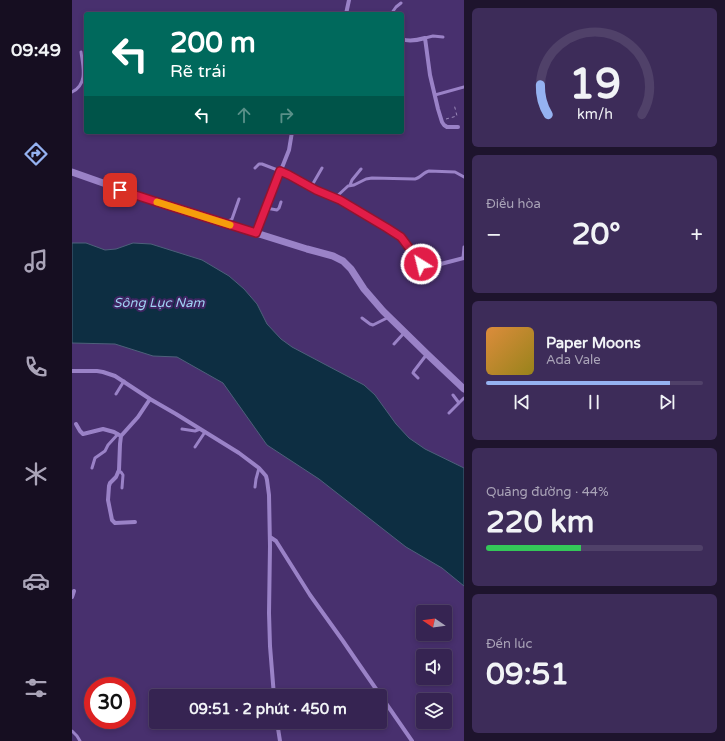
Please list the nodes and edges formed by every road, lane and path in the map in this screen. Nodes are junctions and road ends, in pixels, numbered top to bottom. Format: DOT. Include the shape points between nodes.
graph roads {
  1 [pos="349,0"];
  2 [pos="401,3"];
  3 [pos="346,12"];
  4 [pos="393,12"];
  5 [pos="443,36"];
  6 [pos="425,38"];
  7 [pos="404,40"];
  8 [pos="81,52"];
  9 [pos="464,87"];
  10 [pos="72,92"];
  11 [pos="435,95"];
  12 [pos="454,104"];
  13 [pos="442,120"];
  14 [pos="458,127"];
  15 [pos="292,134"];
  16 [pos="255,168"];
  17 [pos="322,168"];
  18 [pos="361,169"];
  19 [pos="280,171"];
  20 [pos="72,172"];
  21 [pos="464,177"];
  22 [pos="350,185"];
  23 [pos="311,187"];
  24 [pos="335,198"];
  25 [pos="239,199"];
  26 [pos="281,202"];
  27 [pos="266,208"];
  28 [pos="225,223"];
  29 [pos="256,233"];
  30 [pos="464,247"];
  31 [pos="464,258"];
  32 [pos="389,317"];
  33 [pos="362,318"];
  34 [pos="404,332"];
  35 [pos="394,344"];
  36 [pos="426,354"];
  37 [pos="72,371"];
  38 [pos="418,378"];
  39 [pos="124,382"];
  40 [pos="464,389"];
  41 [pos="116,394"];
  42 [pos="453,396"];
  43 [pos="464,398"];
  44 [pos="150,399"];
  45 [pos="459,403"];
  46 [pos="449,413"];
  47 [pos="76,424"];
  48 [pos="182,429"];
  49 [pos="200,429"];
  50 [pos="205,432"];
  51 [pos="119,435"];
  52 [pos="195,447"];
  53 [pos="92,468"];
  54 [pos="259,468"];
  55 [pos="118,472"];
  56 [pos="255,487"];
  57 [pos="122,488"];
  58 [pos="135,522"];
  59 [pos="270,537"];
  60 [pos="74,591"];
  61 [pos="72,597"];
  62 [pos="273,689"];
  63 [pos="278,729"];
  64 [pos="72,731"];
  65 [pos="80,741"];
  66 [pos="280,741"];
  67 [pos="412,741"];
  1 -- 3 [label="street"];
  2 -- 4 [label="lane"];
  5 -- 6 [label="lane"];
  6 -- 7 [label="street"];
  6 -- 11 [label="street"];
  8 -- 10 [label="lane" via="84,73 80,86"];
  9 -- 11 [label="lane"];
  11 -- 13 [label="street"];
  12 -- 13 [label="path" via="457,116"];
  13 -- 14 [label="street" via="447,127"];
  15 -- 19 [label="street" via="289,150"];
  16 -- 19 [label="lane" via="262,164"];
  17 -- 23 [label="lane"];
  18 -- 22 [label="lane"];
  19 -- 23 [label="street"];
  19 -- 27 [label="street"];
  20 -- 28 [label="street"];
  21 -- 22 [label="lane" via="455,172 426,172 415,180 372,178"];
  22 -- 24 [label="lane"];
  23 -- 24 [label="street"];
  24 -- 31 [label="street" via="401,237 423,266"];
  25 -- 28 [label="lane" via="232,219"];
  26 -- 27 [label="lane" via="277,210"];
  27 -- 29 [label="street"];
  28 -- 29 [label="street"];
  29 -- 32 [label="street" via="343,261"];
  30 -- 31 [label="lane"];
  32 -- 33 [label="lane" via="373,325"];
  32 -- 34 [label="street"];
  34 -- 35 [label="lane"];
  34 -- 36 [label="street"];
  36 -- 38 [label="lane" via="414,372"];
  36 -- 40 [label="street"];
  37 -- 39 [label="street" via="103,372"];
  39 -- 41 [label="lane"];
  39 -- 44 [label="street"];
  42 -- 45 [label="lane"];
  43 -- 45 [label="lane"];
  44 -- 49 [label="street"];
  44 -- 51 [label="street" via="138,417"];
  45 -- 46 [label="lane"];
  47 -- 51 [label="street" via="84,434 103,429"];
  48 -- 49 [label="lane"];
  49 -- 50 [label="street"];
  50 -- 52 [label="lane"];
  50 -- 54 [label="street"];
  51 -- 53 [label="lane" via="96,458"];
  51 -- 55 [label="street"];
  54 -- 56 [label="lane"];
  54 -- 59 [label="street" via="267,480"];
  55 -- 57 [label="lane" via="122,475"];
  55 -- 58 [label="street" via="109,486 111,518 115,522"];
  59 -- 62 [label="street" via="269,613"];
  59 -- 67 [label="street" via="276,541 310,595"];
  60 -- 61 [label="street"];
  63 -- 66 [label="street"];
  64 -- 65 [label="lane"];
}
